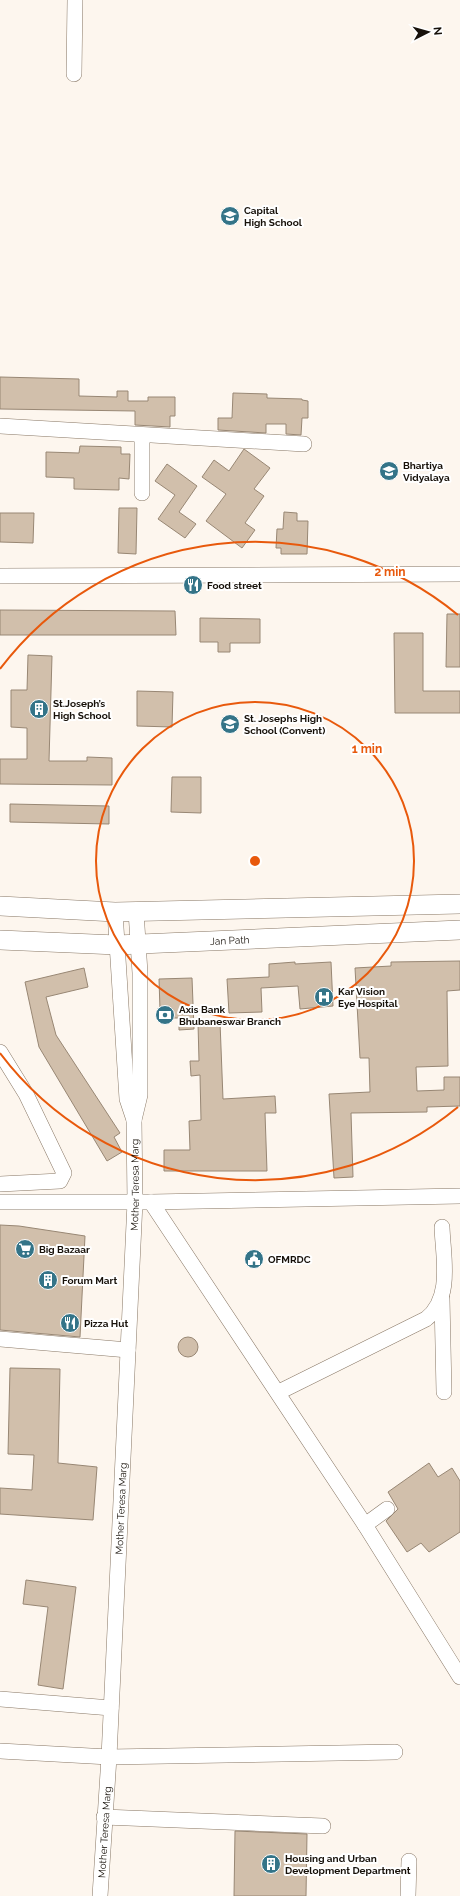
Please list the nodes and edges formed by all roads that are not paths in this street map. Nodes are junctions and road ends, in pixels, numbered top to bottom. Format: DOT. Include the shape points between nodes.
graph roads {
  1 [pos="75,0"];
  2 [pos="74,74"];
  3 [pos="0,426"];
  4 [pos="142,435"];
  5 [pos="304,444"];
  6 [pos="142,493"];
  7 [pos="460,574"];
  8 [pos="0,576"];
  9 [pos="460,904"];
  10 [pos="0,906"];
  11 [pos="136,911"];
  12 [pos="115,912"];
  13 [pos="460,930"];
  14 [pos="0,940"];
  15 [pos="139,943"];
  16 [pos="117,945"];
  17 [pos="0,1052"];
  18 [pos="134,1120"];
  19 [pos="0,1184"];
  20 [pos="460,1196"];
  21 [pos="0,1202"];
  22 [pos="135,1202"];
  23 [pos="151,1202"];
  24 [pos="442,1227"];
  25 [pos="442,1299"];
  26 [pos="0,1339"];
  27 [pos="128,1350"];
  28 [pos="278,1392"];
  29 [pos="444,1392"];
  30 [pos="387,1509"];
  31 [pos="365,1525"];
  32 [pos="460,1677"];
  33 [pos="0,1699"];
  34 [pos="111,1708"];
  35 [pos="0,1751"];
  36 [pos="395,1752"];
  37 [pos="108,1757"];
  38 [pos="104,1817"];
  39 [pos="324,1826"];
  40 [pos="409,1861"];
  41 [pos="100,1896"];
  42 [pos="408,1896"];
  1 -- 2 [label="street"];
  3 -- 4 [label="street"];
  4 -- 5 [label="street"];
  4 -- 6 [label="street"];
  7 -- 8 [label="street"];
  9 -- 11 [label="main road"];
  10 -- 12 [label="main road"];
  11 -- 12 [label="main road"];
  11 -- 15 [label="street, Mother Teresa Marg"];
  12 -- 16 [label="street, Mother Teresa Marg"];
  13 -- 15 [label="main road, Jan Path"];
  14 -- 16 [label="main road, Jan Path"];
  15 -- 16 [label="main road, Jan Path"];
  15 -- 18 [label="street, Mother Teresa Marg" via="140,1095"];
  16 -- 18 [label="street, Mother Teresa Marg" via="127,1098"];
  17 -- 19 [label="street" via="26,1094 64,1173 60,1181"];
  18 -- 22 [label="street, Mother Teresa Marg"];
  20 -- 23 [label="street"];
  21 -- 22 [label="street"];
  22 -- 23 [label="street"];
  22 -- 27 [label="street, Mother Teresa Marg"];
  23 -- 28 [label="street"];
  24 -- 25 [label="street"];
  25 -- 28 [label="street" via="434,1314 426,1319"];
  25 -- 29 [label="street"];
  26 -- 27 [label="street"];
  27 -- 34 [label="street, Mother Teresa Marg"];
  28 -- 31 [label="street"];
  30 -- 31 [label="street"];
  31 -- 32 [label="street"];
  33 -- 34 [label="street"];
  34 -- 37 [label="street, Mother Teresa Marg"];
  35 -- 37 [label="street"];
  36 -- 37 [label="street"];
  37 -- 38 [label="street, Mother Teresa Marg"];
  38 -- 39 [label="street"];
  38 -- 41 [label="street, Mother Teresa Marg"];
  40 -- 42 [label="street"];
}
